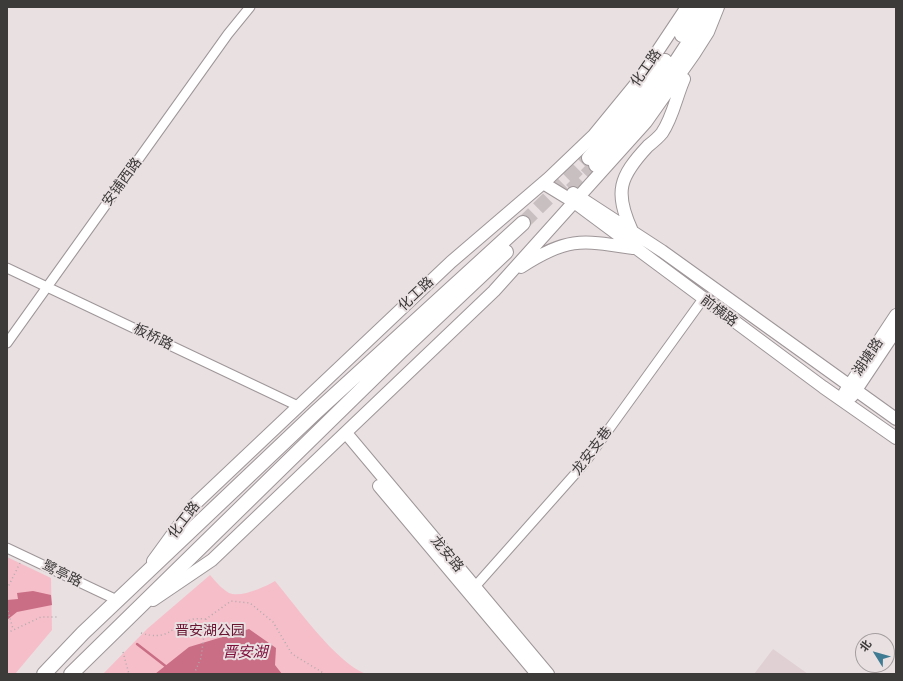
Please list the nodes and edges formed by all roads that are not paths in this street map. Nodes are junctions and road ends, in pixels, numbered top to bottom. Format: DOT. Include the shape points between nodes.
graph roads {
  1 [pos="250,7"];
  2 [pos="687,7"];
  3 [pos="696,7"];
  4 [pos="712,7"];
  5 [pos="718,7"];
  6 [pos="694,54"];
  7 [pos="648,146"];
  8 [pos="595,166"];
  9 [pos="546,181"];
  10 [pos="577,199"];
  11 [pos="632,231"];
  12 [pos="635,248"];
  13 [pos="7,268"];
  14 [pos="509,275"];
  15 [pos="46,286"];
  16 [pos="703,299"];
  17 [pos="896,315"];
  18 [pos="896,330"];
  19 [pos="7,343"];
  20 [pos="853,388"];
  21 [pos="843,402"];
  22 [pos="298,406"];
  23 [pos="896,419"];
  24 [pos="343,436"];
  25 [pos="896,438"];
  26 [pos="7,548"];
  27 [pos="140,578"];
  28 [pos="471,590"];
  29 [pos="117,600"];
  30 [pos="132,614"];
  31 [pos="44,674"];
  32 [pos="71,674"];
  33 [pos="536,674"];
  34 [pos="548,674"];
  1 -- 15 [label="street, 安铺西路"];
  2 -- 9 [label="main road, 化工路" via="658,53 619,106 594,135"];
  3 -- 8 [label="highway, 化工路" via="691,20"];
  4 -- 8 [label="highway, 化工路" via="657,91"];
  5 -- 6 [label="main road" via="708,32"];
  6 -- 7 [label="main road" via="670,118 661,134"];
  6 -- 8 [label="main road" via="646,122"];
  7 -- 8 [label="main road"];
  7 -- 11 [label="main road" via="621,185 624,212"];
  8 -- 10 [label="main road"];
  9 -- 10 [label="main road, 前横路"];
  9 -- 22 [label="main road, 化工路" via="451,262"];
  10 -- 11 [label="main road, 前横路"];
  10 -- 12 [label="main road, 前横路"];
  10 -- 14 [label="main road"];
  11 -- 20 [label="main road, 前横路"];
  12 -- 14 [label="main road" via="597,242 567,243 540,255"];
  12 -- 16 [label="main road, 前横路"];
  13 -- 15 [label="street, 板桥路"];
  14 -- 24 [label="main road"];
  15 -- 19 [label="street, 安铺西路"];
  15 -- 22 [label="street, 板桥路"];
  16 -- 21 [label="main road, 前横路"];
  16 -- 28 [label="street, 龙安支巷" via="583,465"];
  17 -- 20 [label="main road, 湖塘路"];
  18 -- 20 [label="main road, 湖塘路"];
  20 -- 21 [label="main road, 湖塘路"];
  20 -- 23 [label="main road, 前横路"];
  21 -- 25 [label="main road, 前横路"];
  22 -- 27 [label="main road, 化工路" via="193,506"];
  24 -- 28 [label="main road, 龙安路"];
  24 -- 30 [label="main road" via="212,560"];
  26 -- 29 [label="street, 鹭亭路"];
  27 -- 29 [label="highway, 化工路"];
  27 -- 30 [label="highway, 化工路" via="316,412 527,226"];
  28 -- 33 [label="main road, 龙安路"];
  28 -- 34 [label="main road, 龙安路"];
  29 -- 31 [label="highway, 化工路"];
  30 -- 32 [label="highway, 化工路"];
}
